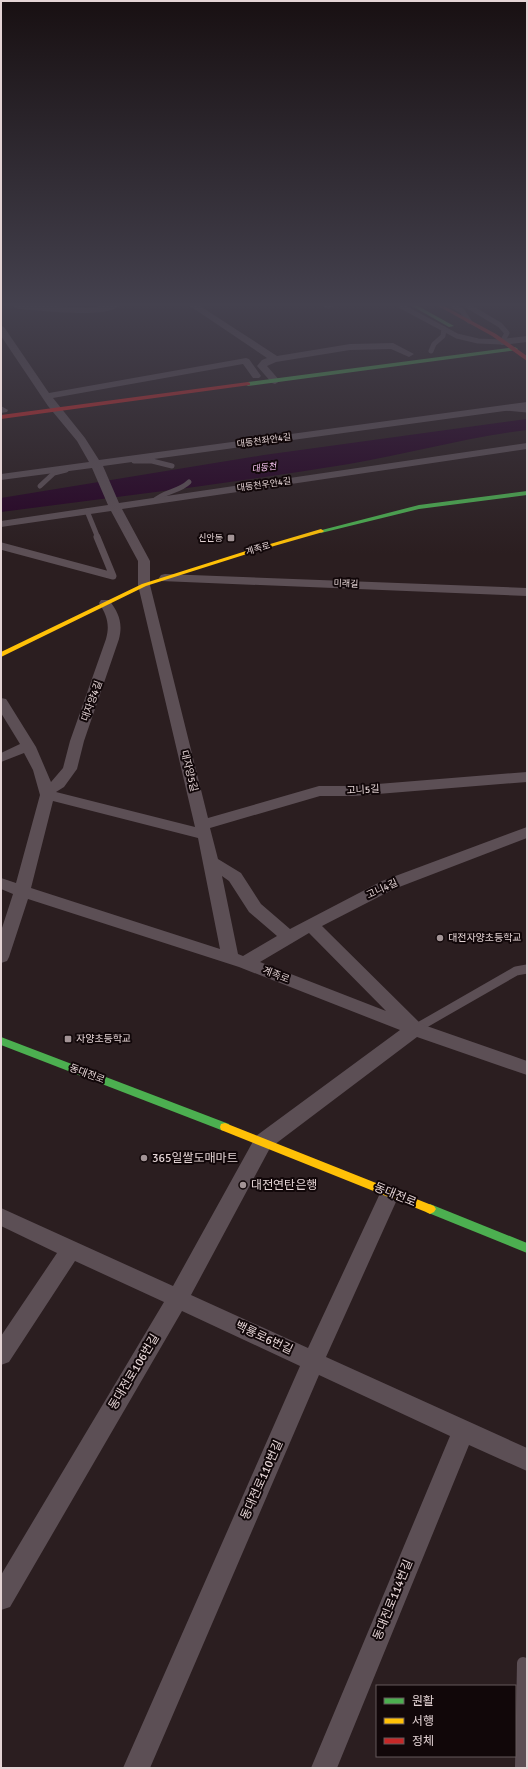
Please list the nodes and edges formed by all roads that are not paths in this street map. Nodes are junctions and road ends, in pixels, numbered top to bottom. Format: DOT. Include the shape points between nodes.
graph roads {
  1 [pos="42,389"];
  2 [pos="119,389"];
  3 [pos="161,389"];
  4 [pos="179,389"];
  5 [pos="52,403"];
  6 [pos="527,405"];
  7 [pos="506,408"];
  8 [pos="527,410"];
  9 [pos="2,412"];
  10 [pos="527,446"];
  11 [pos="120,460"];
  12 [pos="97,465"];
  13 [pos="172,466"];
  14 [pos="1,478"];
  15 [pos="189,482"];
  16 [pos="40,486"];
  17 [pos="527,493"];
  18 [pos="154,501"];
  19 [pos="115,504"];
  20 [pos="87,511"];
  21 [pos="1,524"];
  22 [pos="1,546"];
  23 [pos="165,578"];
  24 [pos="144,585"];
  25 [pos="527,592"];
  26 [pos="105,603"];
  27 [pos="2,656"];
  28 [pos="1,702"];
  29 [pos="27,746"];
  30 [pos="1,758"];
  31 [pos="527,777"];
  32 [pos="47,793"];
  33 [pos="203,830"];
  34 [pos="527,832"];
  35 [pos="211,862"];
  36 [pos="1,882"];
  37 [pos="22,891"];
  38 [pos="311,925"];
  39 [pos="288,937"];
  40 [pos="1,957"];
  41 [pos="238,960"];
  42 [pos="527,969"];
  43 [pos="415,1029"];
  44 [pos="4,1046"];
  45 [pos="527,1068"];
  46 [pos="263,1142"];
  47 [pos="390,1193"];
  48 [pos="1,1217"];
  49 [pos="71,1248"];
  50 [pos="527,1248"];
  51 [pos="178,1298"];
  52 [pos="1,1355"];
  53 [pos="313,1362"];
  54 [pos="463,1431"];
  55 [pos="527,1460"];
  56 [pos="1,1598"];
  57 [pos="523,1663"];
  58 [pos="136,1768"];
  59 [pos="324,1768"];
  60 [pos="521,1768"];
  1 -- 5 [label="street, 대자양5길"];
  2 -- 5 [label="street"];
  3 -- 5 [label="main road"];
  4 -- 5 [label="main road"];
  5 -- 9 [label="main road"];
  5 -- 12 [label="street, 대자양5길"];
  6 -- 7 [label="street, 대동천좌안4길"];
  7 -- 8 [label="lane"];
  7 -- 11 [label="street, 대동천좌안4길"];
  10 -- 18 [label="street, 대동천우안4길"];
  11 -- 12 [label="street, 대동천좌안4길"];
  11 -- 13 [label="lane" via="152,461"];
  12 -- 14 [label="street, 대동천좌안4길"];
  12 -- 16 [label="lane" via="54,473"];
  12 -- 19 [label="street, 대자양5길"];
  15 -- 18 [label="lane" via="178,490 159,495"];
  17 -- 23 [label="main road, 계족로" via="419,507 309,534"];
  18 -- 19 [label="street, 대동천우안4길"];
  19 -- 20 [label="street, 대동천우안4길"];
  19 -- 24 [label="street, 대자양5길" via="144,560"];
  20 -- 21 [label="street, 대동천우안4길"];
  20 -- 22 [label="lane" via="113,576"];
  23 -- 24 [label="main road, 계족로"];
  23 -- 25 [label="street, 미래길"];
  24 -- 26 [label="main road, 계족로"];
  24 -- 33 [label="street, 대자양5길"];
  26 -- 27 [label="main road, 계족로"];
  26 -- 32 [label="street, 대자양4길" via="115,620 113,639 77,741 70,769 59,784"];
  28 -- 29 [label="street"];
  29 -- 30 [label="street"];
  29 -- 32 [label="street" via="45,783"];
  31 -- 33 [label="street, 고니5길" via="353,791 320,791"];
  32 -- 33 [label="street"];
  32 -- 37 [label="street"];
  33 -- 35 [label="street, 대자양5길"];
  34 -- 38 [label="street, 고니4길" via="388,885"];
  35 -- 39 [label="street" via="235,877 255,908"];
  35 -- 41 [label="street, 대자양5길"];
  36 -- 37 [label="street, 계족로"];
  37 -- 40 [label="street"];
  37 -- 41 [label="street, 계족로"];
  38 -- 39 [label="street, 고니4길"];
  38 -- 43 [label="street"];
  39 -- 41 [label="street, 고니4길"];
  41 -- 43 [label="street, 계족로"];
  42 -- 43 [label="lane" via="516,971"];
  43 -- 45 [label="street, 계족로"];
  43 -- 46 [label="street"];
  44 -- 46 [label="main road, 동대전로"];
  46 -- 47 [label="main road, 동대전로"];
  46 -- 51 [label="street, 동대전로106번길"];
  47 -- 50 [label="main road, 동대전로"];
  47 -- 53 [label="street, 동대전로110번길"];
  48 -- 49 [label="street, 백룡로6번길"];
  49 -- 51 [label="street, 백룡로6번길"];
  49 -- 52 [label="street"];
  51 -- 53 [label="street, 백룡로6번길"];
  51 -- 56 [label="street, 동대전로106번길"];
  53 -- 54 [label="street, 백룡로6번길"];
  53 -- 58 [label="street, 동대전로110번길"];
  54 -- 55 [label="street, 백룡로6번길"];
  54 -- 59 [label="street, 동대전로114번길"];
  57 -- 60 [label="lane"];
}
